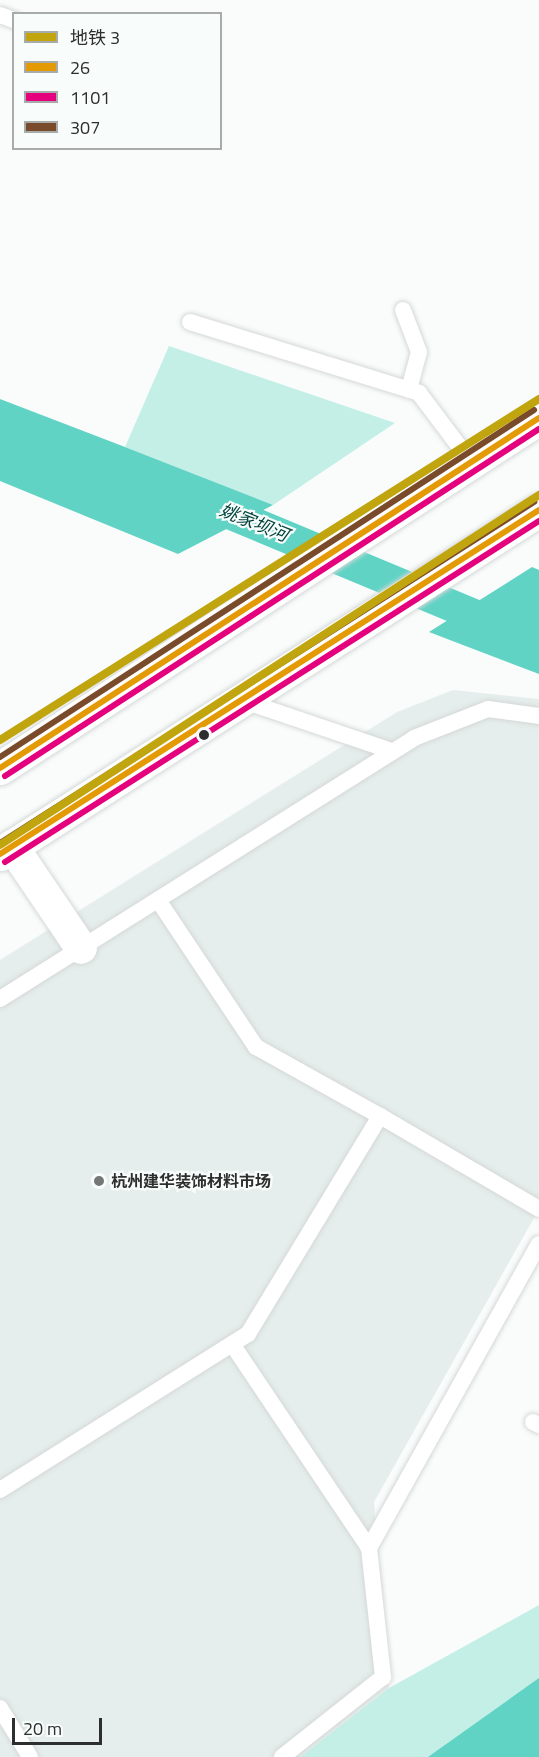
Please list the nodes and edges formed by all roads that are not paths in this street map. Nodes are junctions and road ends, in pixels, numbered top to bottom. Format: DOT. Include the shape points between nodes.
graph roads {
  1 [pos="403,310"];
  2 [pos="190,322"];
  3 [pos="409,390"];
  4 [pos="539,418"];
  5 [pos="471,462"];
  6 [pos="539,510"];
  7 [pos="241,700"];
  8 [pos="539,716"];
  9 [pos="392,751"];
  10 [pos="0,768"];
  11 [pos="6,850"];
  12 [pos="158,900"];
  13 [pos="81,948"];
  14 [pos="0,999"];
  15 [pos="380,1116"];
  16 [pos="539,1209"];
  17 [pos="539,1244"];
  18 [pos="232,1344"];
  19 [pos="0,1490"];
  20 [pos="369,1548"];
  21 [pos="0,1708"];
  22 [pos="30,1757"];
  23 [pos="282,1757"];
  1 -- 3 [label="lane" via="419,352"];
  2 -- 3 [label="lane"];
  3 -- 5 [label="lane" via="419,393"];
  4 -- 5 [label="main road"];
  5 -- 10 [label="main road"];
  6 -- 7 [label="main road"];
  7 -- 9 [label="lane"];
  7 -- 11 [label="main road"];
  8 -- 9 [label="lane" via="488,709 414,738"];
  9 -- 12 [label="lane"];
  11 -- 13 [label="street"];
  12 -- 13 [label="lane"];
  12 -- 15 [label="lane" via="256,1047"];
  13 -- 14 [label="lane"];
  15 -- 16 [label="lane"];
  15 -- 18 [label="lane" via="248,1334"];
  17 -- 20 [label="lane"];
  18 -- 19 [label="lane"];
  18 -- 20 [label="lane"];
  20 -- 23 [label="lane" via="384,1677"];
  21 -- 22 [label="lane"];
}
